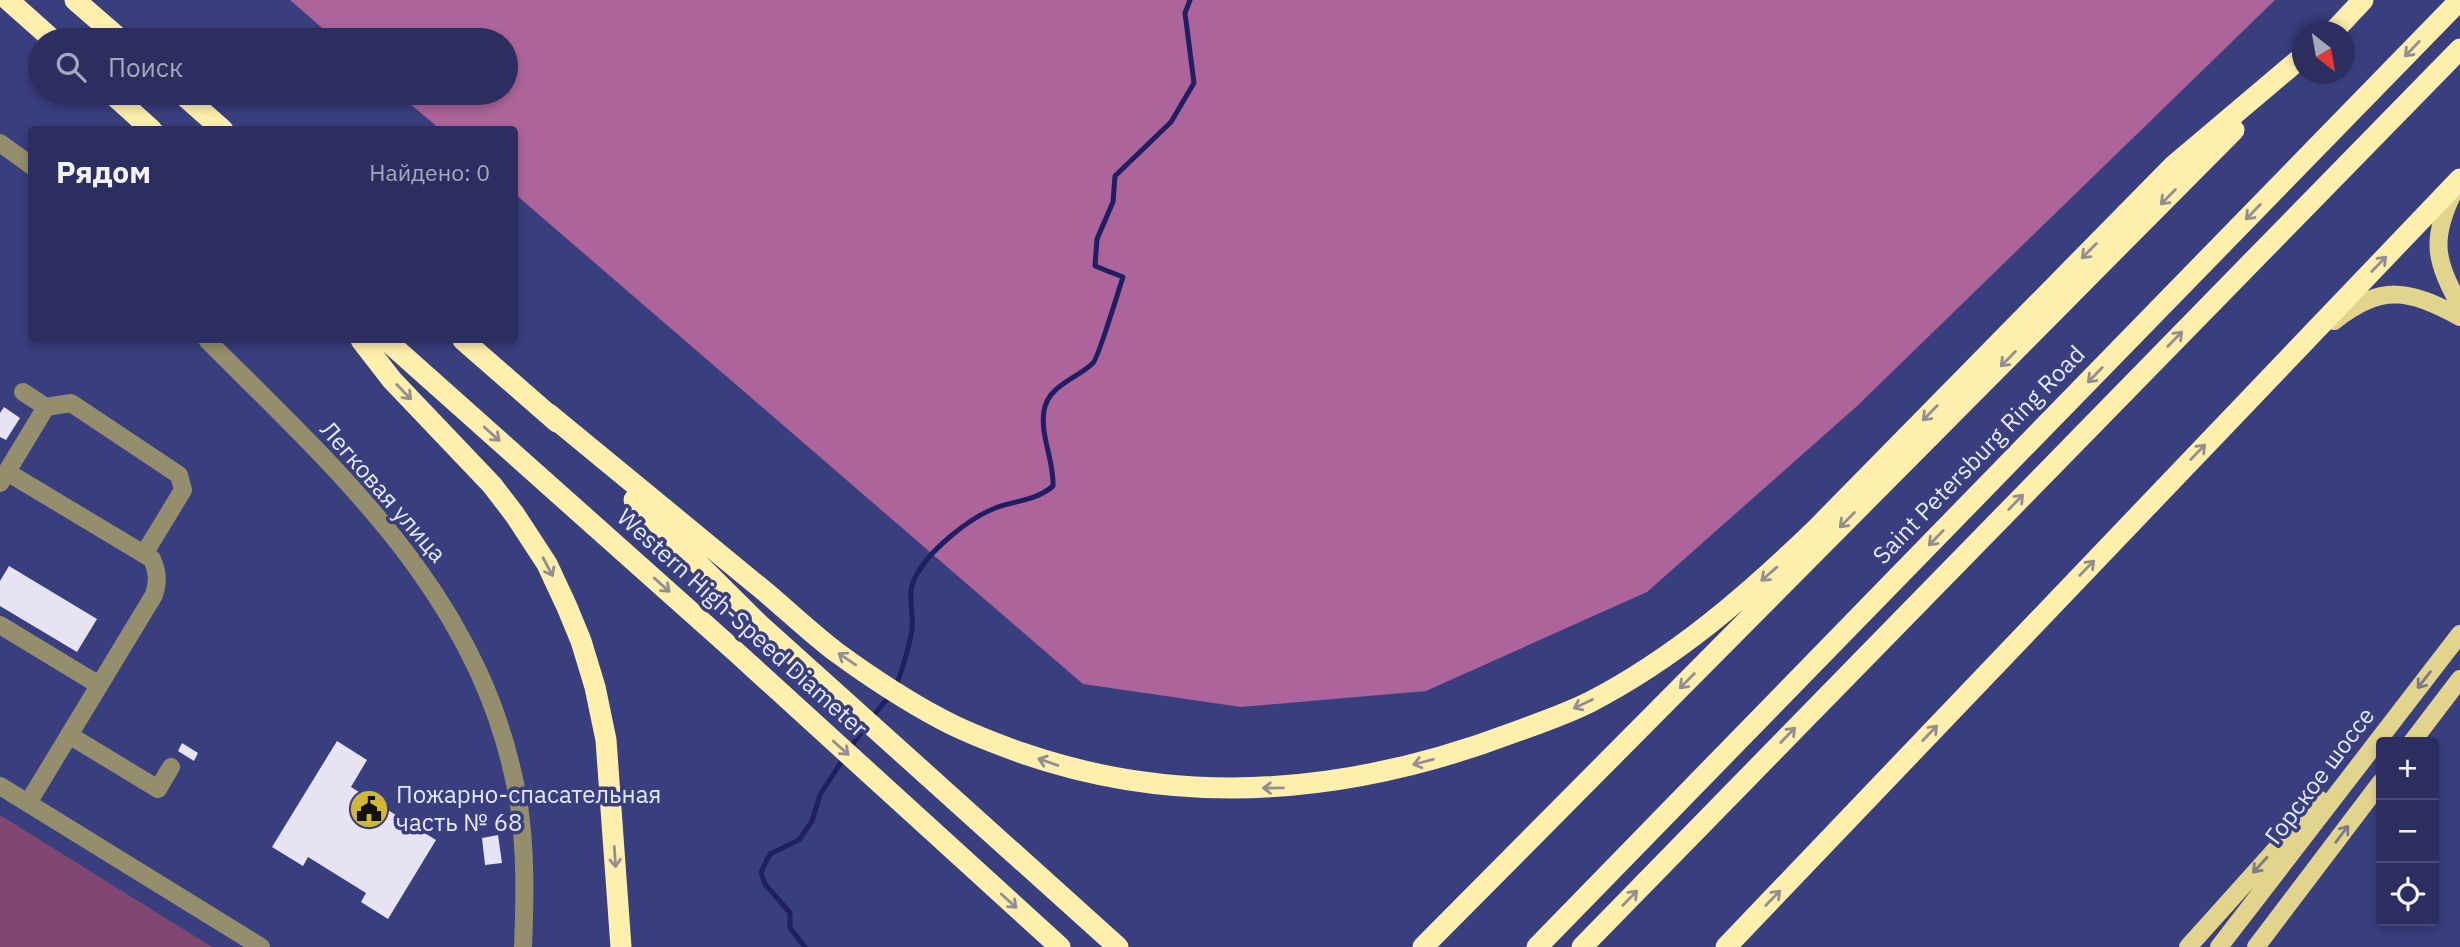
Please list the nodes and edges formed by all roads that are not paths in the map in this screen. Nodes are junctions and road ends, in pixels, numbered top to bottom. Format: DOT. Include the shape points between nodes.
graph roads {
  1 [pos="8,0"];
  2 [pos="75,0"];
  3 [pos="2363,0"];
  4 [pos="2460,0"];
  5 [pos="2343,21"];
  6 [pos="40,28"];
  7 [pos="107,28"];
  8 [pos="2460,48"];
  9 [pos="2292,67"];
  10 [pos="2292,69"];
  11 [pos="124,105"];
  12 [pos="195,105"];
  13 [pos="148,126"];
  14 [pos="218,126"];
  15 [pos="0,143"];
  16 [pos="28,163"];
  17 [pos="2460,180"];
  18 [pos="2460,305"];
  19 [pos="2460,317"];
  20 [pos="210,343"];
  21 [pos="363,343"];
  22 [pos="389,343"];
  23 [pos="466,343"];
  24 [pos="2298,349"];
  25 [pos="23,392"];
  26 [pos="46,407"];
  27 [pos="549,414"];
  28 [pos="3,477"];
  29 [pos="144,554"];
  30 [pos="0,625"];
  31 [pos="2460,634"];
  32 [pos="2460,679"];
  33 [pos="99,685"];
  34 [pos="2389,725"];
  35 [pos="69,735"];
  36 [pos="2416,737"];
  37 [pos="171,767"];
  38 [pos="0,786"];
  39 [pos="2376,789"];
  40 [pos="27,803"];
  41 [pos="261,947"];
  42 [pos="523,947"];
  43 [pos="621,947"];
  44 [pos="1060,947"];
  45 [pos="1118,947"];
  46 [pos="1423,947"];
  47 [pos="1536,947"];
  48 [pos="1583,947"];
  49 [pos="1726,947"];
  50 [pos="2188,947"];
  51 [pos="2219,947"];
  52 [pos="2256,947"];
  1 -- 6 [label="highway"];
  2 -- 7 [label="highway"];
  3 -- 5 [label="highway"];
  4 -- 47 [label="highway, Saint Petersburg Ring Road, one-way"];
  48 -- 8 [label="highway, one-way"];
  9 -- 27 [label="highway, one-way" via="2174,166 1816,529 1710,624 1628,680 1555,717 1451,755 1341,780 1284,788 1223,789 1136,782 1065,768 983,739 903,697 835,651"];
  10 -- 46 [label="highway, one-way"];
  11 -- 13 [label="highway"];
  12 -- 14 [label="highway"];
  15 -- 16 [label="street"];
  17 -- 18 [label="main road" via="2443,212 2437,238 2439,262"];
  24 -- 17 [label="highway, one-way"];
  19 -- 24 [label="main road" via="2433,302 2402,293 2372,297 2353,306"];
  20 -- 42 [label="street, Легковая улица" via="384,522 460,634 501,730 518,800 525,871"];
  21 -- 43 [label="highway, one-way" via="392,380 492,485 547,564 567,607 592,676 606,740"];
  22 -- 44 [label="highway, Western High-Speed Diameter, one-way"];
  23 -- 27 [label="highway, Western High-Speed Diameter"];
  49 -- 24 [label="highway, one-way"];
  25 -- 26 [label="street"];
  26 -- 28 [label="street"];
  26 -- 29 [label="street" via="71,403 178,475 183,490"];
  27 -- 45 [label="highway, Western High-Speed Diameter" via="759,624"];
  28 -- 29 [label="street"];
  29 -- 33 [label="street" via="157,571 154,595"];
  30 -- 33 [label="street"];
  31 -- 34 [label="main road, Горское шоссе, one-way"];
  32 -- 36 [label="main road"];
  33 -- 35 [label="street"];
  34 -- 50 [label="main road, one-way"];
  34 -- 51 [label="main road, Горское шоссе"];
  35 -- 37 [label="street" via="158,789"];
  35 -- 40 [label="street"];
  38 -- 40 [label="street"];
  52 -- 39 [label="main road, one-way"];
  40 -- 41 [label="street"];
}
